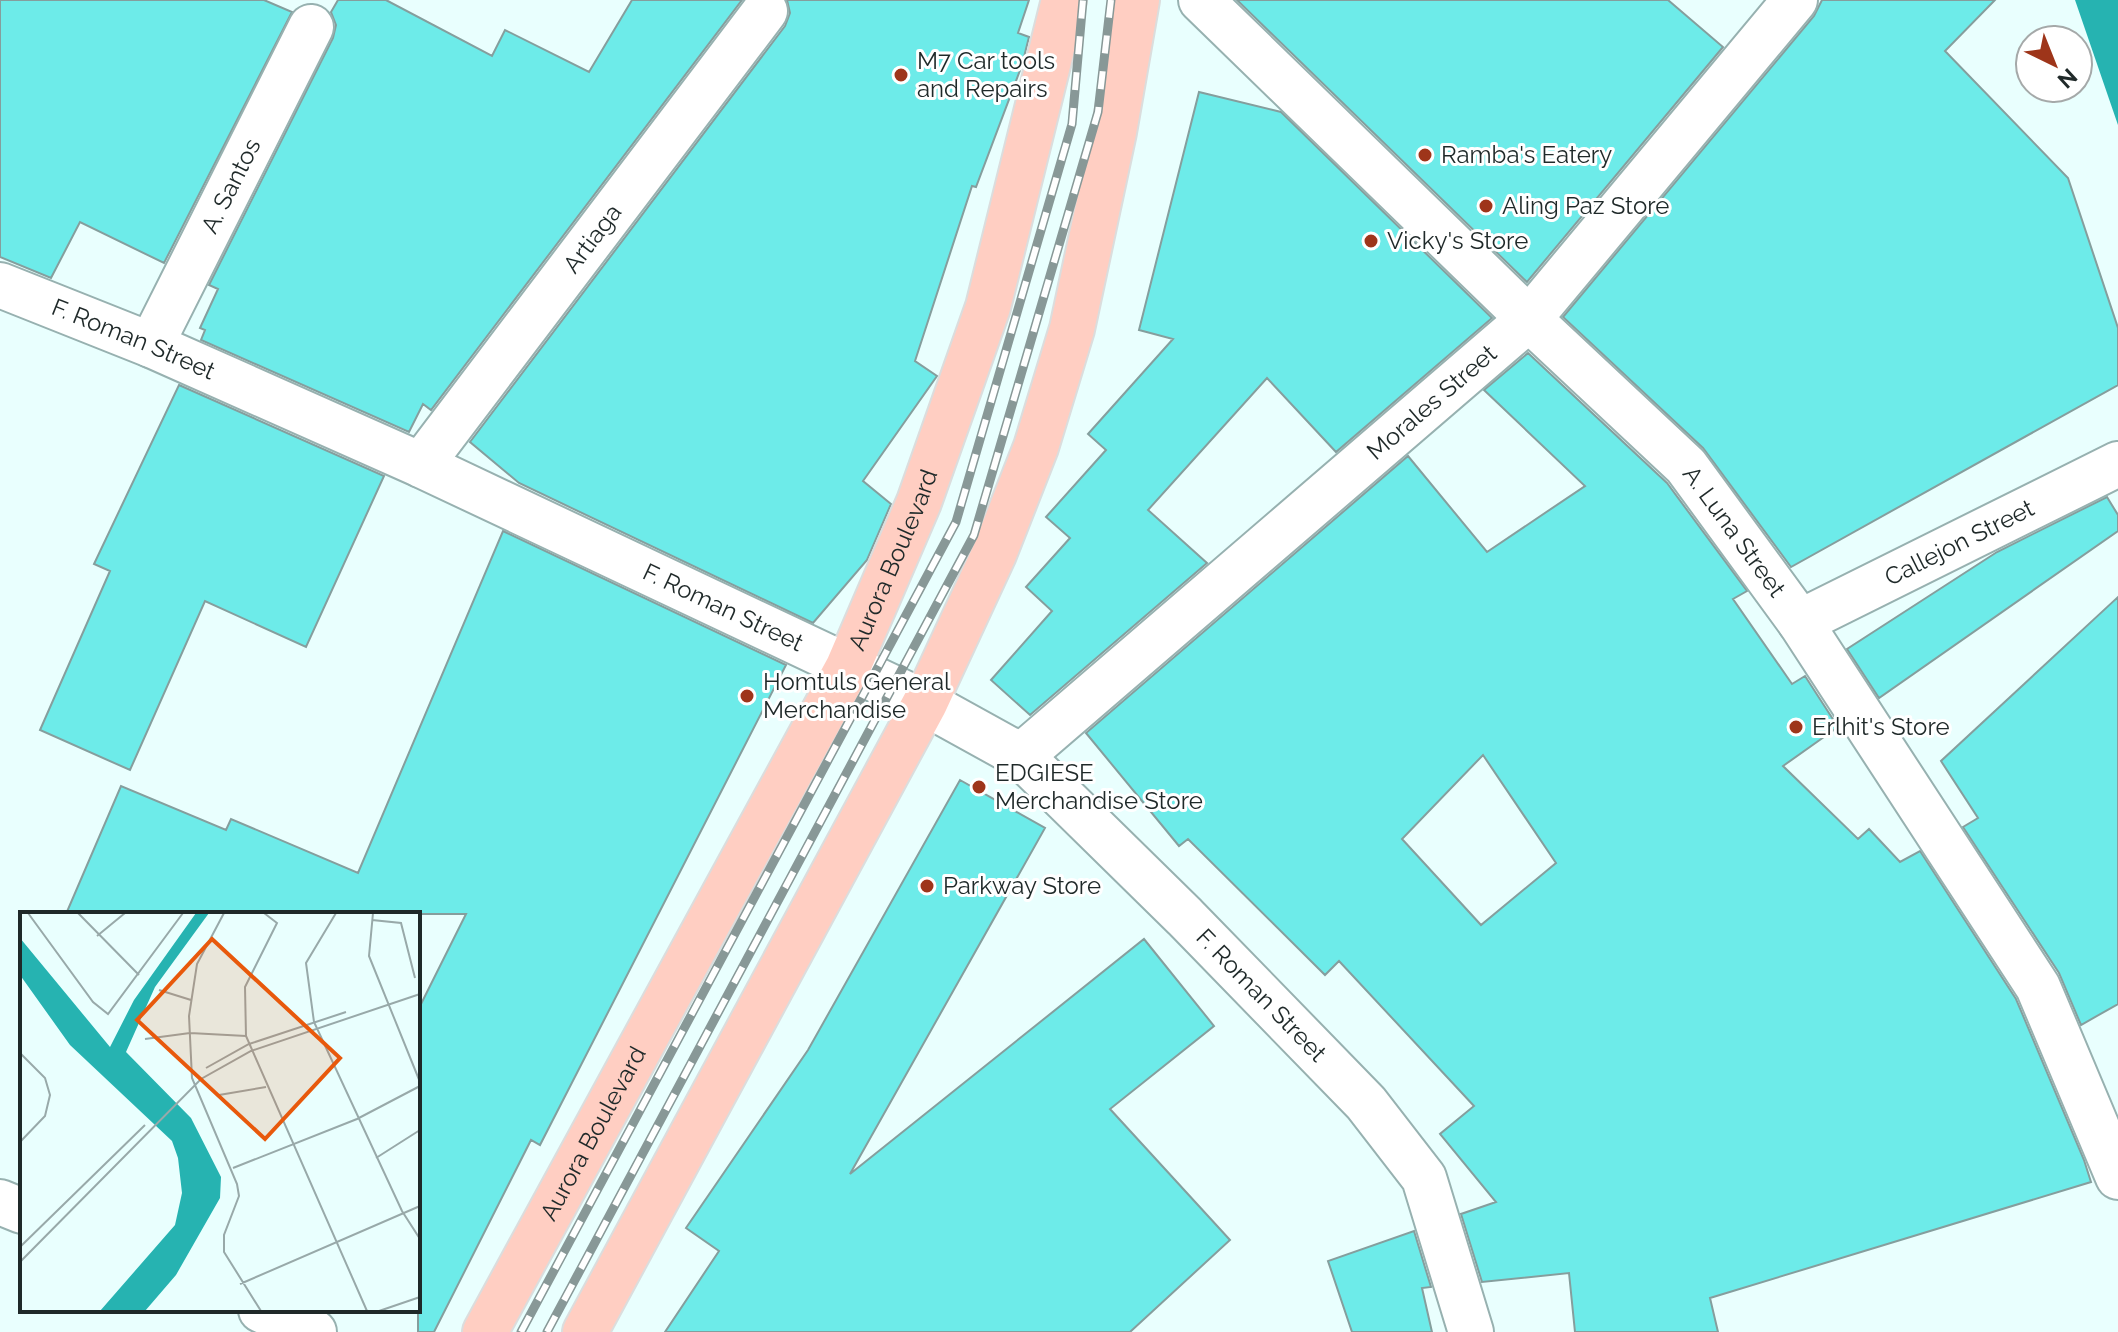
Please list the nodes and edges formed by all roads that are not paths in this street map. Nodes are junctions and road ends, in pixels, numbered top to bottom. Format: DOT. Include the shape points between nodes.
graph roads {
  1 [pos="1064,0"];
  2 [pos="1137,0"];
  3 [pos="1795,0"];
  4 [pos="1207,2"];
  5 [pos="765,11"];
  6 [pos="311,27"];
  7 [pos="0,285"];
  8 [pos="1529,319"];
  9 [pos="151,345"];
  10 [pos="2118,464"];
  11 [pos="421,465"];
  12 [pos="1800,622"];
  13 [pos="848,667"];
  14 [pos="925,703"];
  15 [pos="1021,756"];
  16 [pos="2118,1177"];
  17 [pos="0,1202"];
  18 [pos="20,1210"];
  19 [pos="266,1312"];
  20 [pos="314,1332"];
  21 [pos="485,1332"];
  22 [pos="585,1332"];
  23 [pos="1471,1332"];
  1 -- 13 [label="main road, Aurora Boulevard" via="988,307 919,502"];
  2 -- 14 [label="main road" via="1072,329 1036,447 994,554"];
  3 -- 8 [label="street, Morales Street"];
  4 -- 8 [label="street, A. Luna Street"];
  5 -- 11 [label="street, Artiaga"];
  6 -- 9 [label="street, A. Santos"];
  7 -- 9 [label="street, F. Roman Street"];
  8 -- 12 [label="street, A. Luna Street" via="1686,466"];
  8 -- 15 [label="street, Morales Street"];
  9 -- 11 [label="street, F. Roman Street"];
  10 -- 12 [label="street, Callejon Street"];
  11 -- 13 [label="street, F. Roman Street"];
  12 -- 16 [label="street, A. Luna Street" via="2038,987"];
  13 -- 14 [label="street, F. Roman Street"];
  13 -- 21 [label="main road, Aurora Boulevard"];
  14 -- 15 [label="street, F. Roman Street"];
  14 -- 22 [label="main road"];
  15 -- 23 [label="street, F. Roman Street" via="1366,1103 1424,1178"];
  17 -- 18 [label="street"];
  19 -- 20 [label="street"];
}
